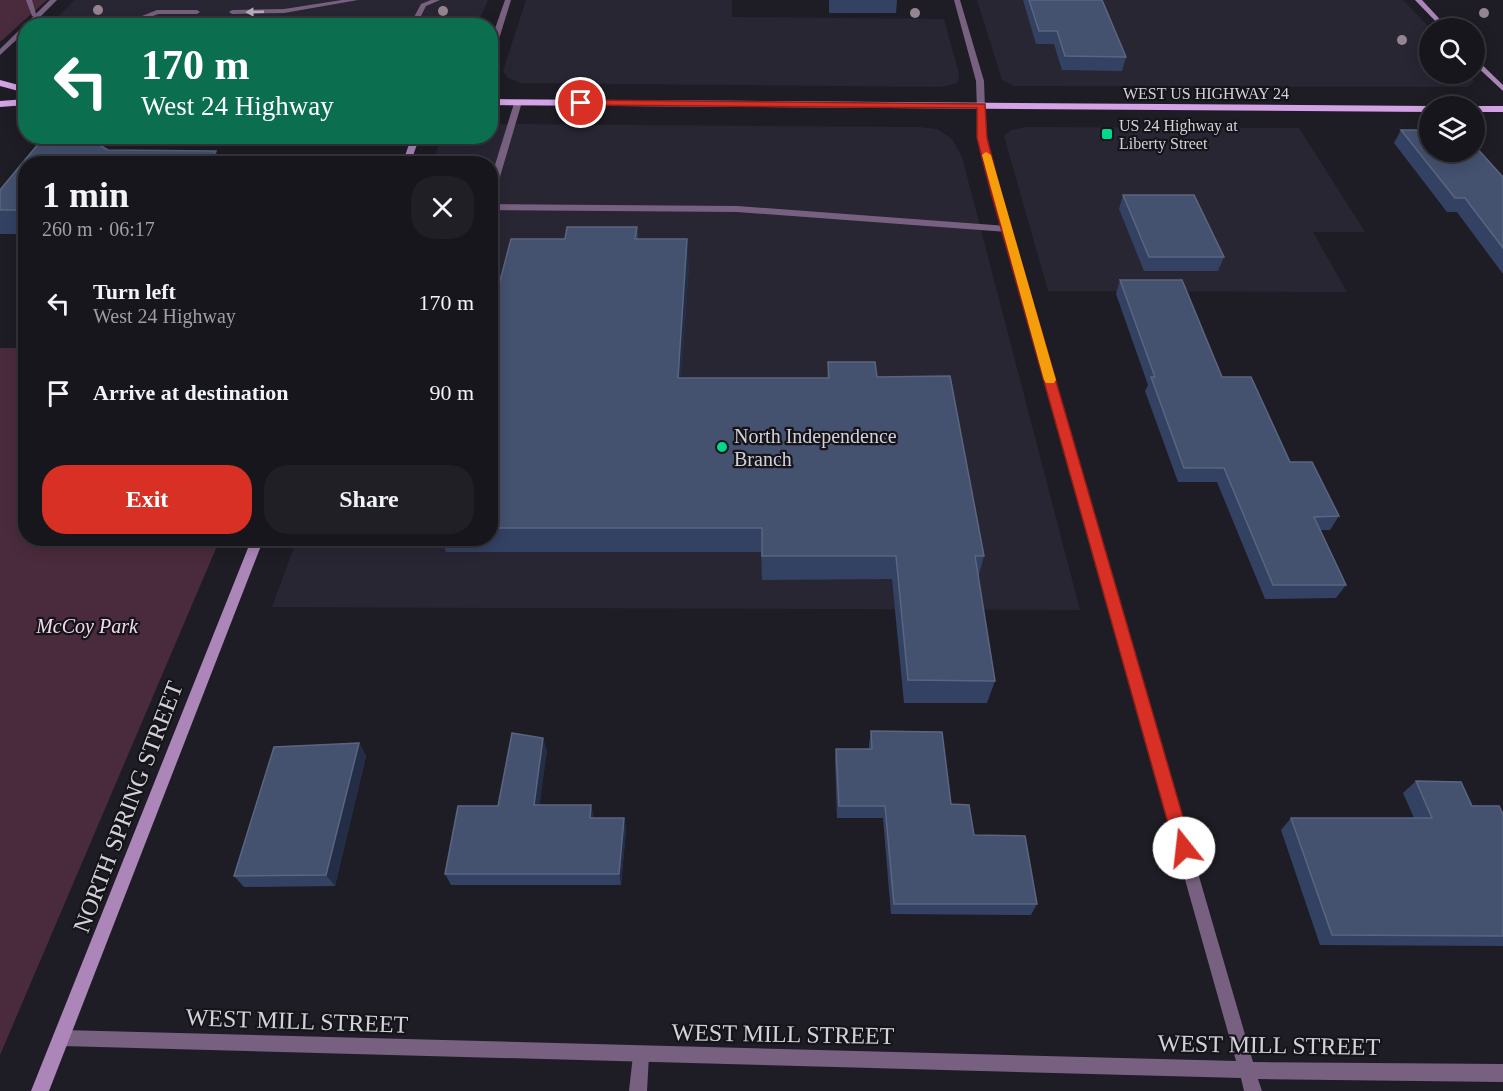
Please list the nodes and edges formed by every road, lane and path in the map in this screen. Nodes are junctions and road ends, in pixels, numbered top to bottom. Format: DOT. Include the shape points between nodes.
graph roads {
  1 [pos="29,0"];
  2 [pos="54,0"];
  3 [pos="355,0"];
  4 [pos="437,0"];
  5 [pos="508,0"];
  6 [pos="957,0"];
  7 [pos="1418,0"];
  8 [pos="197,12"];
  9 [pos="232,12"];
  10 [pos="35,16"];
  11 [pos="141,18"];
  12 [pos="417,18"];
  13 [pos="1435,18"];
  14 [pos="498,30"];
  15 [pos="18,34"];
  16 [pos="0,53"];
  17 [pos="1485,71"];
  18 [pos="0,83"];
  19 [pos="18,88"];
  20 [pos="1503,90"];
  21 [pos="0,98"];
  22 [pos="18,99"];
  23 [pos="18,101"];
  24 [pos="498,102"];
  25 [pos="518,102"];
  26 [pos="0,104"];
  27 [pos="982,106"];
  28 [pos="1419,109"];
  29 [pos="1485,109"];
  30 [pos="1503,109"];
  31 [pos="498,170"];
  32 [pos="498,207"];
  33 [pos="1007,229"];
  34 [pos="255,546"];
  35 [pos="62,1038"];
  36 [pos="641,1055"];
  37 [pos="1247,1070"];
  38 [pos="1503,1073"];
  39 [pos="40,1091"];
  40 [pos="639,1091"];
  41 [pos="1253,1091"];
  1 -- 10 [label="street"];
  2 -- 10 [label="street"];
  3 -- 9 [label="street, one-way" via="284,11"];
  4 -- 12 [label="street" via="423,5"];
  5 -- 14 [label="street"];
  6 -- 27 [label="street" via="980,81"];
  7 -- 13 [label="street"];
  8 -- 11 [label="street" via="157,12"];
  15 -- 16 [label="street"];
  17 -- 20 [label="street"];
  18 -- 19 [label="main road"];
  21 -- 22 [label="main road"];
  23 -- 26 [label="main road"];
  24 -- 25 [label="main road, WEST US HIGHWAY 24"];
  25 -- 27 [label="main road, WEST US HIGHWAY 24"];
  25 -- 31 [label="street"];
  27 -- 28 [label="main road, WEST US HIGHWAY 24"];
  27 -- 33 [label="street" via="982,138"];
  29 -- 30 [label="main road"];
  32 -- 33 [label="street" via="736,209"];
  33 -- 37 [label="street"];
  34 -- 35 [label="street, NORTH SPRING STREET"];
  35 -- 36 [label="street, WEST MILL STREET"];
  35 -- 39 [label="street, NORTH SPRING STREET"];
  36 -- 37 [label="street, WEST MILL STREET"];
  36 -- 40 [label="street"];
  37 -- 38 [label="street, WEST MILL STREET"];
  37 -- 41 [label="street"];
}
